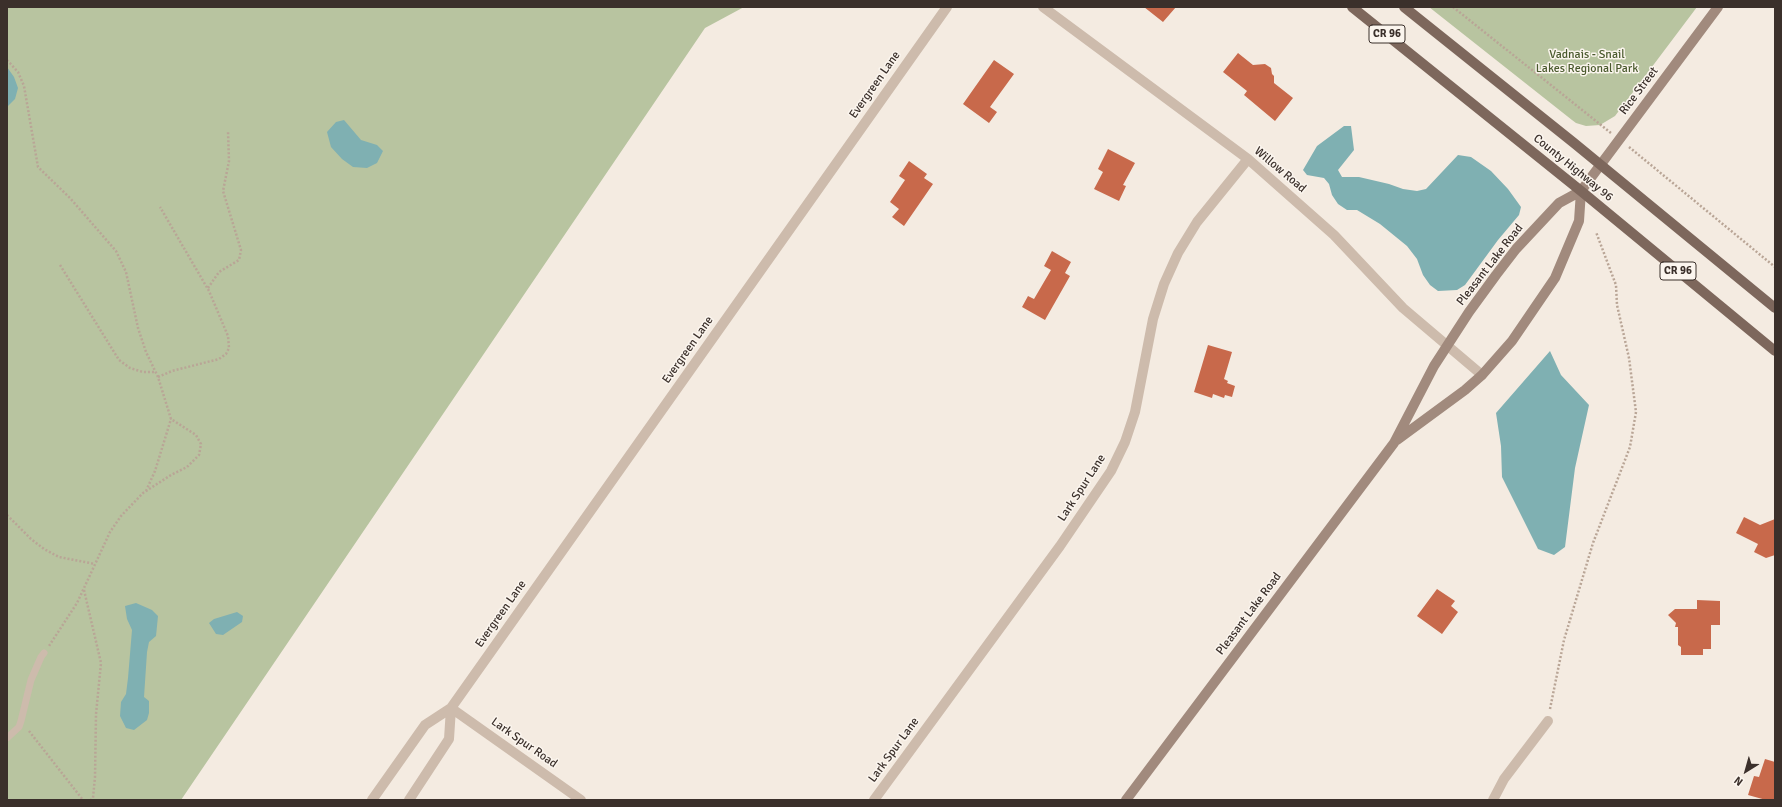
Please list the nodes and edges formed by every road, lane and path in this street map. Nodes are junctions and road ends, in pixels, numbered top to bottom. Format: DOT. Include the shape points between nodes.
graph roads {
  1 [pos="946,7"];
  2 [pos="1043,7"];
  3 [pos="1352,7"];
  4 [pos="1404,7"];
  5 [pos="1453,7"];
  6 [pos="1718,7"];
  7 [pos="7,60"];
  8 [pos="228,131"];
  9 [pos="1619,139"];
  10 [pos="1248,159"];
  11 [pos="1600,164"];
  12 [pos="1581,191"];
  13 [pos="160,207"];
  14 [pos="1596,232"];
  15 [pos="60,265"];
  16 [pos="1775,267"];
  17 [pos="208,288"];
  18 [pos="1775,308"];
  19 [pos="1447,344"];
  20 [pos="1775,351"];
  21 [pos="156,372"];
  22 [pos="1482,375"];
  23 [pos="158,377"];
  24 [pos="171,419"];
  25 [pos="1394,443"];
  26 [pos="146,492"];
  27 [pos="7,515"];
  28 [pos="96,564"];
  29 [pos="84,590"];
  30 [pos="44,653"];
  31 [pos="451,708"];
  32 [pos="22,721"];
  33 [pos="1548,721"];
  34 [pos="7,738"];
  35 [pos="83,800"];
  36 [pos="91,800"];
  37 [pos="372,800"];
  38 [pos="409,800"];
  39 [pos="581,800"];
  40 [pos="874,800"];
  41 [pos="1126,800"];
  42 [pos="1493,800"];
  1 -- 31 [label="street, Evergreen Lane"];
  2 -- 10 [label="street, Willow Road"];
  3 -- 12 [label="main road, County Highway 96 / CR 96"];
  4 -- 11 [label="main road, County Highway 96 / CR 96"];
  5 -- 9 [label="path"];
  6 -- 9 [label="street, Rice Street"];
  7 -- 21 [label="path" via="18,72 24,86 38,167 70,198 116,251 126,272 138,328"];
  8 -- 17 [label="path" via="229,161 223,191 242,250 238,260 219,272"];
  9 -- 11 [label="street, Rice Street"];
  9 -- 16 [label="path"];
  10 -- 19 [label="street, Willow Road" via="1334,235 1403,308"];
  10 -- 40 [label="street, Lark Spur Lane" via="1196,222 1164,284 1153,319 1135,412 1125,442 1111,471 1060,546"];
  11 -- 12 [label="street, Rice Street"];
  11 -- 18 [label="main road, County Highway 96 / CR 96"];
  12 -- 19 [label="street, Pleasant Lake Road" via="1559,203 1516,249"];
  12 -- 20 [label="main road, County Highway 96 / CR 96"];
  12 -- 22 [label="street, Pleasant Lake Road" via="1579,221 1556,278 1512,341"];
  13 -- 17 [label="path"];
  14 -- 33 [label="path" via="1616,285 1617,305 1629,358 1636,412 1630,448 1593,543 1564,640"];
  15 -- 21 [label="path" via="119,360 130,368"];
  17 -- 23 [label="path" via="228,336 229,348 226,354 219,359"];
  19 -- 22 [label="street, Willow Road"];
  19 -- 25 [label="street, Pleasant Lake Road"];
  21 -- 23 [label="path"];
  22 -- 25 [label="street, Pleasant Lake Road"];
  23 -- 24 [label="path"];
  24 -- 26 [label="path"];
  24 -- 26 [label="path" via="196,434 201,444 199,455 187,467"];
  25 -- 41 [label="street, Pleasant Lake Road"];
  26 -- 28 [label="path" via="121,516 110,532"];
  27 -- 28 [label="path" via="44,549 59,557"];
  28 -- 29 [label="path"];
  29 -- 30 [label="path"];
  29 -- 36 [label="path" via="101,663 95,729 95,777"];
  30 -- 32 [label="lane" via="30,680"];
  31 -- 37 [label="street, Evergreen Lane" via="425,725"];
  31 -- 38 [label="street" via="449,739"];
  31 -- 39 [label="street, Lark Spur Road"];
  32 -- 34 [label="lane"];
  32 -- 35 [label="path"];
  33 -- 42 [label="street" via="1504,779"];
}
